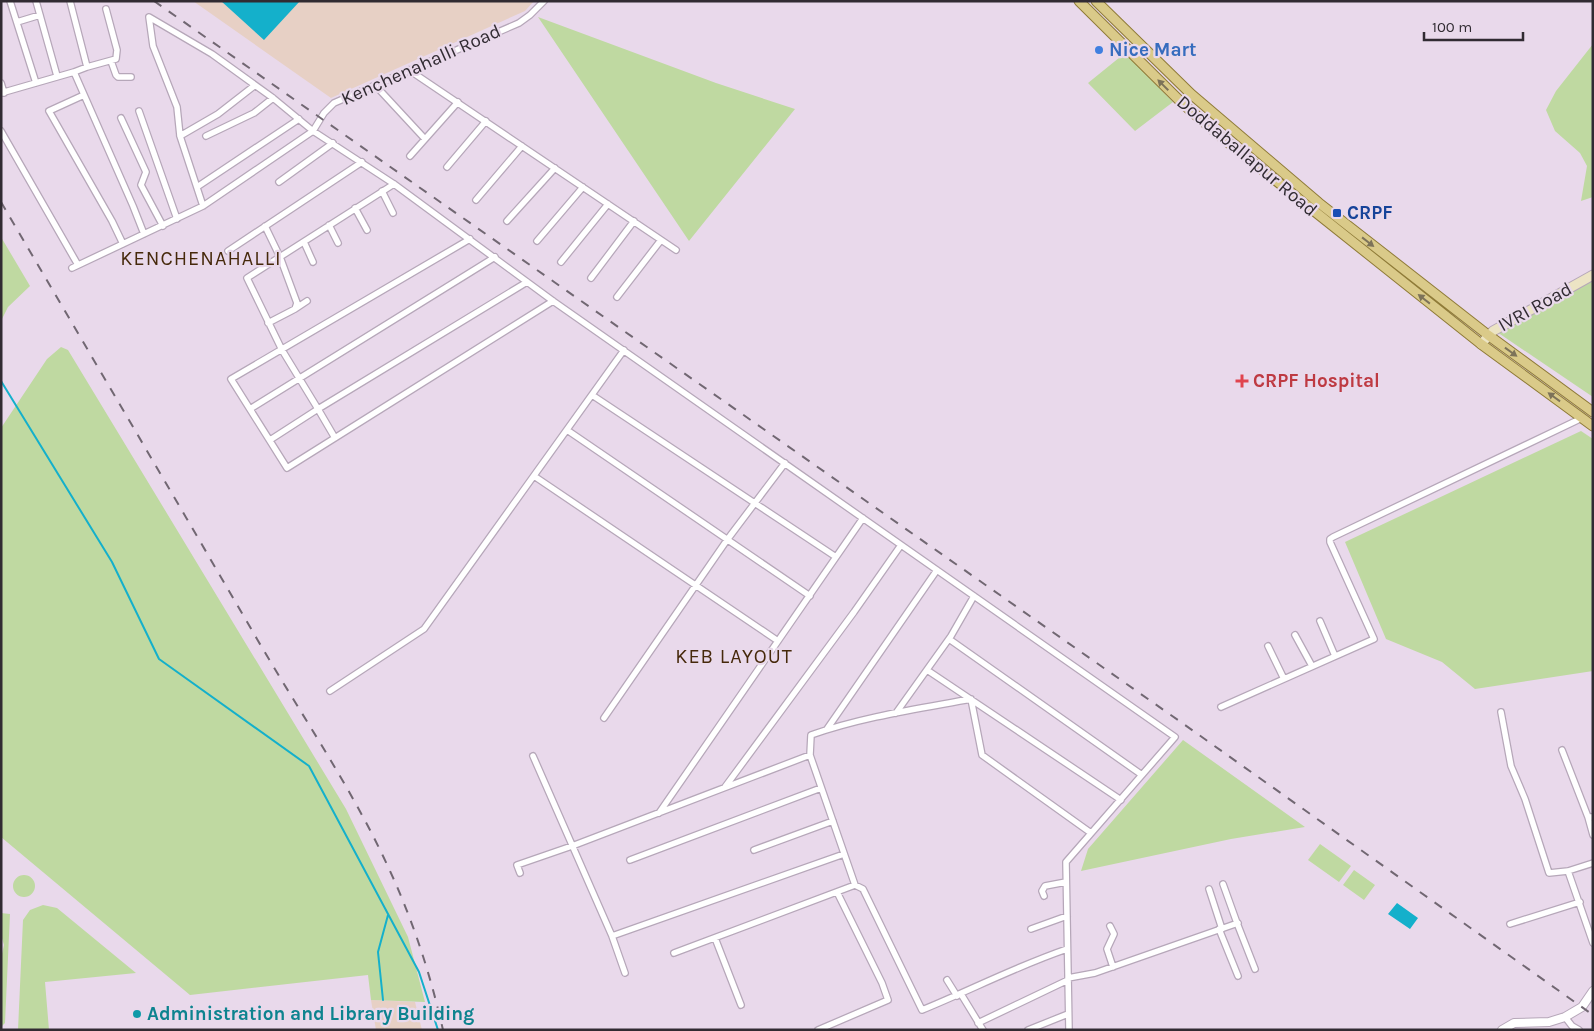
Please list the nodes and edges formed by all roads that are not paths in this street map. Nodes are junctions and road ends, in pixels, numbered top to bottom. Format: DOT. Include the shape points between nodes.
graph roads {
  1 [pos="10,1"];
  2 [pos="36,1"];
  3 [pos="70,1"];
  4 [pos="544,1"];
  5 [pos="1079,1"];
  6 [pos="1096,1"];
  7 [pos="106,9"];
  8 [pos="40,15"];
  9 [pos="16,22"];
  10 [pos="111,61"];
  11 [pos="87,67"];
  12 [pos="409,70"];
  13 [pos="74,72"];
  14 [pos="57,76"];
  15 [pos="131,77"];
  16 [pos="1,83"];
  17 [pos="36,83"];
  18 [pos="375,85"];
  19 [pos="254,86"];
  20 [pos="3,93"];
  21 [pos="84,95"];
  22 [pos="273,98"];
  23 [pos="458,102"];
  24 [pos="139,111"];
  25 [pos="121,118"];
  26 [pos="299,118"];
  27 [pos="486,121"];
  28 [pos="1,131"];
  29 [pos="313,131"];
  30 [pos="180,136"];
  31 [pos="206,136"];
  32 [pos="425,139"];
  33 [pos="333,143"];
  34 [pos="522,146"];
  35 [pos="410,156"];
  36 [pos="362,162"];
  37 [pos="447,167"];
  38 [pos="554,168"];
  39 [pos="279,182"];
  40 [pos="394,184"];
  41 [pos="196,187"];
  42 [pos="583,187"];
  43 [pos="382,191"];
  44 [pos="476,200"];
  45 [pos="608,204"];
  46 [pos="203,206"];
  47 [pos="356,208"];
  48 [pos="393,213"];
  49 [pos="177,219"];
  50 [pos="507,221"];
  51 [pos="634,221"];
  52 [pos="329,225"];
  53 [pos="163,226"];
  54 [pos="265,226"];
  55 [pos="367,230"];
  56 [pos="144,234"];
  57 [pos="470,239"];
  58 [pos="662,240"];
  59 [pos="537,241"];
  60 [pos="304,242"];
  61 [pos="338,243"];
  62 [pos="123,244"];
  63 [pos="676,250"];
  64 [pos="228,251"];
  65 [pos="280,257"];
  66 [pos="495,258"];
  67 [pos="313,262"];
  68 [pos="561,262"];
  69 [pos="78,265"];
  70 [pos="72,268"];
  71 [pos="1593,274"];
  72 [pos="591,278"];
  73 [pos="528,282"];
  74 [pos="617,297"];
  75 [pos="307,301"];
  76 [pos="553,301"];
  77 [pos="295,309"];
  78 [pos="268,323"];
  79 [pos="1488,335"];
  80 [pos="1481,344"];
  81 [pos="282,350"];
  82 [pos="624,350"];
  83 [pos="300,380"];
  84 [pos="592,395"];
  85 [pos="250,409"];
  86 [pos="318,409"];
  87 [pos="1593,412"];
  88 [pos="1582,418"];
  89 [pos="1593,426"];
  90 [pos="567,430"];
  91 [pos="335,438"];
  92 [pos="270,440"];
  93 [pos="785,463"];
  94 [pos="534,476"];
  95 [pos="755,502"];
  96 [pos="863,518"];
  97 [pos="727,540"];
  98 [pos="901,545"];
  99 [pos="836,557"];
  100 [pos="937,570"];
  101 [pos="696,586"];
  102 [pos="810,596"];
  103 [pos="974,596"];
  104 [pos="1320,621"];
  105 [pos="1295,635"];
  106 [pos="949,639"];
  107 [pos="778,641"];
  108 [pos="1268,646"];
  109 [pos="1335,656"];
  110 [pos="1312,666"];
  111 [pos="927,670"];
  112 [pos="1284,679"];
  113 [pos="330,691"];
  114 [pos="971,699"];
  115 [pos="1221,707"];
  116 [pos="1501,712"];
  117 [pos="896,713"];
  118 [pos="604,718"];
  119 [pos="827,730"];
  120 [pos="1562,750"];
  121 [pos="810,755"];
  122 [pos="533,756"];
  123 [pos="1142,775"];
  124 [pos="725,787"];
  125 [pos="821,788"];
  126 [pos="1121,800"];
  127 [pos="659,813"];
  128 [pos="1591,817"];
  129 [pos="833,821"];
  130 [pos="1092,833"];
  131 [pos="1593,835"];
  132 [pos="572,846"];
  133 [pos="754,850"];
  134 [pos="844,854"];
  135 [pos="630,860"];
  136 [pos="1593,863"];
  137 [pos="1568,871"];
  138 [pos="520,873"];
  139 [pos="1066,882"];
  140 [pos="1223,884"];
  141 [pos="855,885"];
  142 [pos="1209,889"];
  143 [pos="837,892"];
  144 [pos="1044,896"];
  145 [pos="1580,902"];
  146 [pos="1067,916"];
  147 [pos="1238,923"];
  148 [pos="1510,924"];
  149 [pos="1110,926"];
  150 [pos="1031,929"];
  151 [pos="1220,929"];
  152 [pos="612,936"];
  153 [pos="715,938"];
  154 [pos="1593,943"];
  155 [pos="1067,949"];
  156 [pos="674,953"];
  157 [pos="1113,967"];
  158 [pos="1255,969"];
  159 [pos="625,973"];
  160 [pos="1238,976"];
  161 [pos="1068,979"];
  162 [pos="947,980"];
  163 [pos="1593,992"];
  164 [pos="959,995"];
  165 [pos="741,1005"];
  166 [pos="1068,1014"];
  167 [pos="1565,1017"];
  168 [pos="978,1023"];
  169 [pos="818,1030"];
  170 [pos="983,1030"];
  171 [pos="1028,1030"];
  172 [pos="1068,1030"];
  173 [pos="1502,1030"];
  174 [pos="1579,1030"];
  1 -- 9 [label="street"];
  2 -- 8 [label="street"];
  3 -- 11 [label="street"];
  4 -- 12 [label="street, Kenchenahalli Road" via="519,23"];
  80 -- 5 [label="main road, Doddaballapur Road, one-way" via="1225,140 1183,104"];
  6 -- 79 [label="main road, Doddaballapur Road, one-way" via="1205,106 1319,203"];
  7 -- 10 [label="street" via="117,50 116,59"];
  8 -- 9 [label="street"];
  8 -- 14 [label="street"];
  9 -- 17 [label="street"];
  10 -- 11 [label="street"];
  10 -- 15 [label="street" via="118,77"];
  11 -- 13 [label="street"];
  12 -- 18 [label="street, Kenchenahalli Road"];
  12 -- 23 [label="street"];
  13 -- 14 [label="street"];
  13 -- 21 [label="street"];
  14 -- 17 [label="street"];
  16 -- 20 [label="street"];
  17 -- 20 [label="street"];
  18 -- 29 [label="street, Kenchenahalli Road" via="334,103"];
  18 -- 32 [label="street"];
  19 -- 22 [label="street"];
  19 -- 30 [label="street" via="218,114"];
  19 -- 30 [label="street" via="212,54 149,17 153,46 177,107"];
  21 -- 56 [label="street"];
  21 -- 62 [label="street" via="49,111"];
  22 -- 26 [label="street"];
  22 -- 31 [label="street" via="254,113"];
  23 -- 27 [label="street"];
  23 -- 32 [label="street"];
  24 -- 49 [label="street"];
  25 -- 53 [label="street" via="146,172 142,186"];
  26 -- 29 [label="street"];
  26 -- 41 [label="street"];
  27 -- 34 [label="street"];
  27 -- 37 [label="street"];
  28 -- 69 [label="street"];
  29 -- 33 [label="street"];
  29 -- 46 [label="street, Kenchenahalli Road"];
  30 -- 41 [label="street"];
  32 -- 35 [label="street"];
  33 -- 36 [label="street"];
  33 -- 39 [label="street"];
  34 -- 38 [label="street"];
  34 -- 44 [label="street"];
  36 -- 40 [label="street"];
  36 -- 54 [label="street"];
  38 -- 42 [label="street"];
  38 -- 50 [label="street"];
  40 -- 43 [label="street"];
  40 -- 57 [label="street"];
  41 -- 46 [label="street"];
  42 -- 45 [label="street"];
  42 -- 59 [label="street"];
  43 -- 47 [label="street"];
  43 -- 48 [label="street"];
  45 -- 51 [label="street"];
  45 -- 68 [label="street"];
  46 -- 49 [label="street, Kenchenahalli Road"];
  47 -- 52 [label="street"];
  47 -- 55 [label="street"];
  49 -- 53 [label="street, Kenchenahalli Road"];
  51 -- 58 [label="street"];
  51 -- 72 [label="street"];
  52 -- 60 [label="street"];
  52 -- 61 [label="street"];
  53 -- 56 [label="street, Kenchenahalli Road"];
  54 -- 64 [label="street"];
  54 -- 65 [label="street"];
  56 -- 62 [label="street, Kenchenahalli Road"];
  57 -- 66 [label="street"];
  57 -- 81 [label="street"];
  58 -- 63 [label="street"];
  58 -- 74 [label="street"];
  60 -- 65 [label="street"];
  60 -- 67 [label="street"];
  62 -- 69 [label="street, Kenchenahalli Road"];
  65 -- 77 [label="street" via="297,302"];
  65 -- 78 [label="street" via="247,278"];
  66 -- 73 [label="street"];
  66 -- 83 [label="street"];
  69 -- 70 [label="street, Kenchenahalli Road"];
  71 -- 79 [label="main road, IVRI Road"];
  73 -- 76 [label="street"];
  73 -- 86 [label="street"];
  75 -- 77 [label="street"];
  76 -- 82 [label="street"];
  76 -- 91 [label="street"];
  77 -- 78 [label="street"];
  78 -- 81 [label="street"];
  79 -- 80 [label="main road, IVRI Road"];
  79 -- 87 [label="main road, Doddaballapur Road, one-way"];
  88 -- 80 [label="main road, Doddaballapur Road, one-way"];
  81 -- 83 [label="street"];
  81 -- 85 [label="street" via="232,379"];
  82 -- 84 [label="street"];
  82 -- 93 [label="street"];
  83 -- 85 [label="street"];
  83 -- 86 [label="street"];
  84 -- 90 [label="street"];
  84 -- 95 [label="street"];
  85 -- 92 [label="street"];
  86 -- 91 [label="street"];
  86 -- 92 [label="street"];
  88 -- 89 [label="main road, Doddaballapur Road"];
  88 -- 109 [label="street" via="1330,539 1374,638"];
  90 -- 94 [label="street"];
  90 -- 97 [label="street"];
  91 -- 92 [label="street" via="287,468"];
  93 -- 95 [label="street"];
  93 -- 96 [label="street"];
  94 -- 101 [label="street"];
  94 -- 113 [label="street" via="424,629"];
  95 -- 97 [label="street"];
  95 -- 99 [label="street"];
  96 -- 98 [label="street"];
  96 -- 99 [label="street"];
  97 -- 101 [label="street"];
  97 -- 102 [label="street"];
  98 -- 100 [label="street"];
  98 -- 124 [label="street"];
  99 -- 102 [label="street"];
  100 -- 103 [label="street"];
  100 -- 119 [label="street"];
  101 -- 107 [label="street"];
  101 -- 118 [label="street"];
  102 -- 107 [label="street"];
  103 -- 106 [label="street"];
  103 -- 123 [label="street" via="1175,738"];
  104 -- 109 [label="street"];
  105 -- 110 [label="street"];
  106 -- 111 [label="street"];
  106 -- 123 [label="street"];
  107 -- 127 [label="street"];
  108 -- 112 [label="street"];
  109 -- 110 [label="street"];
  110 -- 112 [label="street"];
  111 -- 114 [label="street"];
  111 -- 117 [label="street"];
  112 -- 115 [label="street"];
  114 -- 117 [label="street"];
  114 -- 126 [label="street"];
  114 -- 130 [label="street" via="982,755"];
  116 -- 137 [label="street" via="1511,766 1547,869 1549,873"];
  117 -- 119 [label="street"];
  119 -- 121 [label="street" via="811,735"];
  120 -- 128 [label="street"];
  121 -- 124 [label="street"];
  121 -- 125 [label="street"];
  122 -- 132 [label="street"];
  123 -- 126 [label="street"];
  124 -- 127 [label="street"];
  125 -- 129 [label="street"];
  125 -- 135 [label="street"];
  126 -- 130 [label="street"];
  127 -- 132 [label="street"];
  128 -- 131 [label="street"];
  129 -- 133 [label="street"];
  129 -- 134 [label="street"];
  130 -- 139 [label="street" via="1066,862"];
  132 -- 138 [label="street" via="517,865"];
  132 -- 152 [label="street"];
  134 -- 141 [label="street"];
  134 -- 152 [label="street"];
  136 -- 137 [label="street"];
  137 -- 145 [label="street"];
  139 -- 144 [label="street" via="1046,886 1043,888"];
  139 -- 146 [label="street"];
  140 -- 147 [label="street"];
  141 -- 143 [label="street"];
  141 -- 164 [label="street" via="863,890 922,1010"];
  142 -- 151 [label="street"];
  143 -- 153 [label="street"];
  143 -- 169 [label="street" via="888,1000"];
  145 -- 148 [label="street"];
  145 -- 154 [label="street"];
  146 -- 150 [label="street"];
  146 -- 155 [label="street"];
  147 -- 151 [label="street"];
  147 -- 158 [label="street"];
  149 -- 157 [label="street" via="1114,934 1107,949"];
  151 -- 157 [label="street"];
  151 -- 160 [label="street"];
  152 -- 159 [label="street"];
  153 -- 156 [label="street"];
  153 -- 165 [label="street"];
  155 -- 161 [label="street"];
  155 -- 164 [label="street" via="1034,960"];
  157 -- 161 [label="street"];
  161 -- 166 [label="street"];
  161 -- 168 [label="street"];
  162 -- 164 [label="street"];
  163 -- 167 [label="street" via="1582,1007"];
  164 -- 168 [label="street"];
  166 -- 171 [label="street"];
  166 -- 172 [label="street"];
  167 -- 173 [label="street" via="1549,1022 1514,1024"];
  167 -- 174 [label="street"];
  168 -- 170 [label="street"];
}
